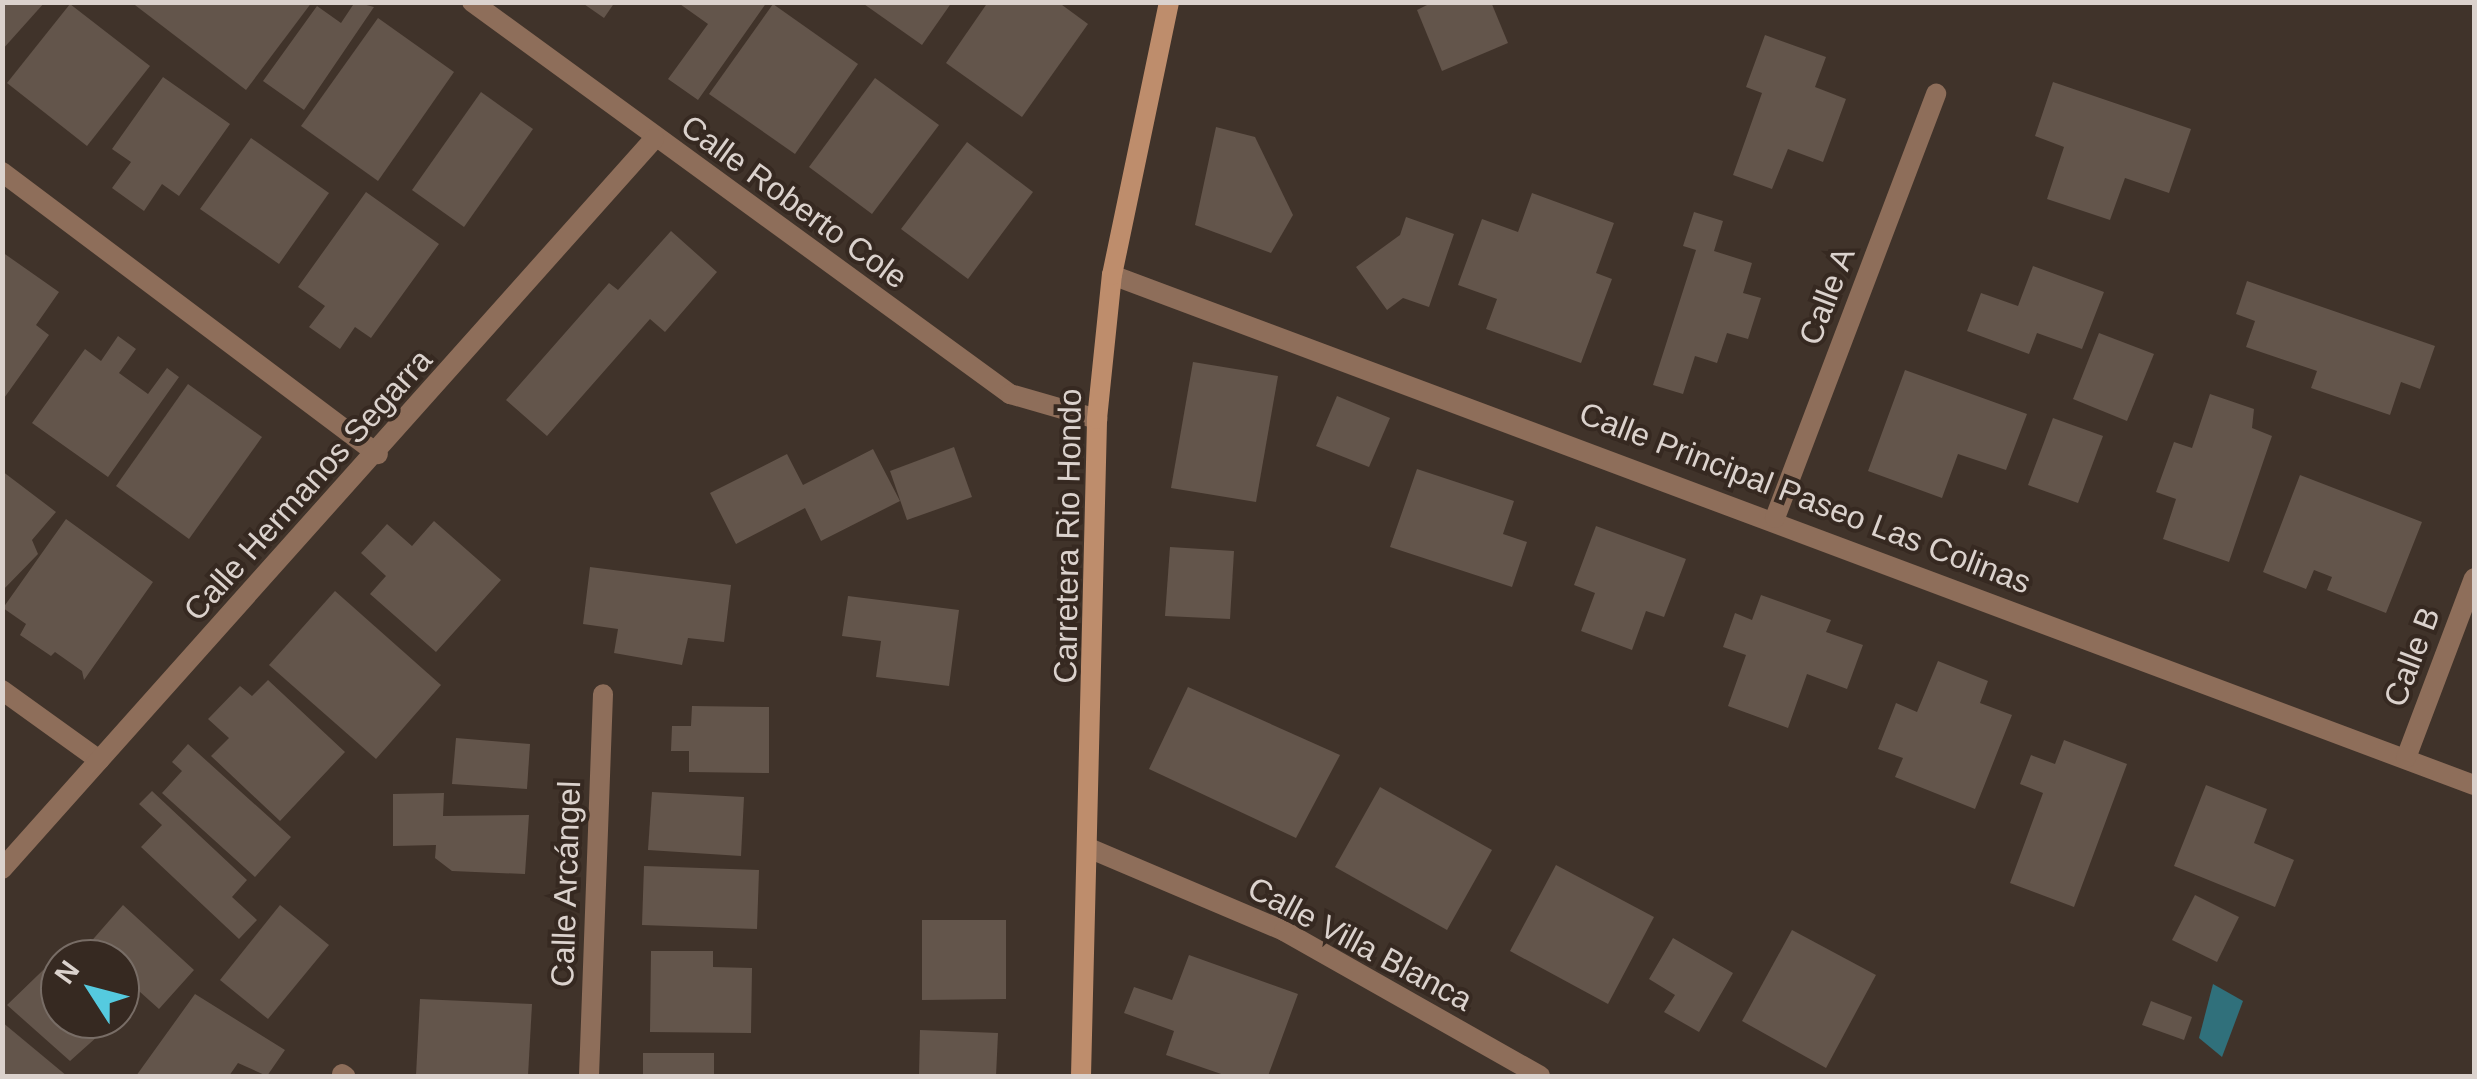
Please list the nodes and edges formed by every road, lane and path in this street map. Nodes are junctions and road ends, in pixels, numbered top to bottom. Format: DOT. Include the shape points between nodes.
graph roads {
  1 [pos="472,2"];
  2 [pos="1170,2"];
  3 [pos="1936,94"];
  4 [pos="654,139"];
  5 [pos="2,172"];
  6 [pos="1112,274"];
  7 [pos="1097,419"];
  8 [pos="378,454"];
  9 [pos="1775,518"];
  10 [pos="2474,578"];
  11 [pos="2,690"];
  12 [pos="602,694"];
  13 [pos="2406,758"];
  14 [pos="99,760"];
  15 [pos="2474,784"];
  16 [pos="1092,849"];
  17 [pos="2,869"];
  18 [pos="588,1076"];
  19 [pos="1081,1076"];
  20 [pos="1540,1076"];
  1 -- 4 [label="street, Calle Roberto Cole"];
  2 -- 6 [label="street, Carretera Rio Hondo"];
  3 -- 9 [label="street, Calle A"];
  4 -- 7 [label="street, Calle Roberto Cole" via="1010,394"];
  4 -- 8 [label="street, Calle Hermanos Segarra"];
  5 -- 8 [label="street"];
  6 -- 7 [label="street, Carretera Rio Hondo"];
  6 -- 9 [label="street, Calle Principal Paseo Las Colinas"];
  7 -- 16 [label="street, Carretera Rio Hondo"];
  8 -- 14 [label="street, Calle Hermanos Segarra"];
  9 -- 13 [label="street, Calle Principal Paseo Las Colinas"];
  10 -- 13 [label="street, Calle B"];
  11 -- 14 [label="street"];
  12 -- 18 [label="street, Calle Arcángel"];
  13 -- 15 [label="street, Calle Principal Paseo Las Colinas"];
  14 -- 17 [label="street, Calle Hermanos Segarra"];
  16 -- 19 [label="street, Carretera Rio Hondo"];
  16 -- 20 [label="street, Calle Villa Blanca" via="1284,931"];
}
